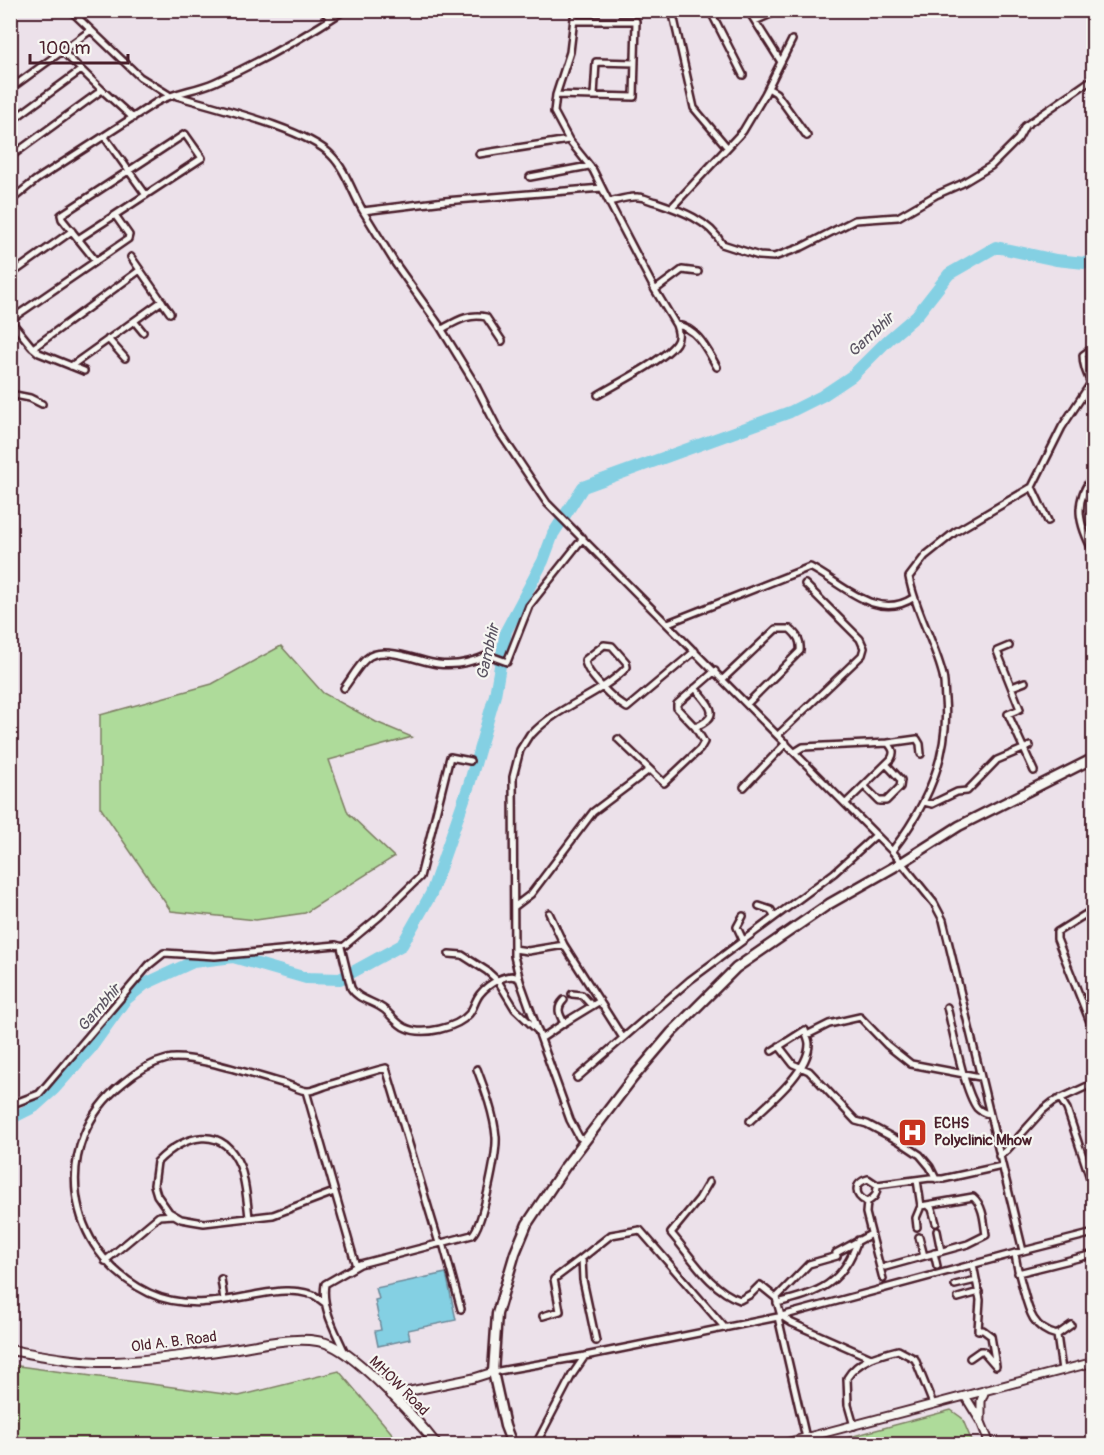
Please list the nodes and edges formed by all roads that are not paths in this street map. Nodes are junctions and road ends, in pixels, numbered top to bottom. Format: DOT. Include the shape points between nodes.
graph roads {
  1 [pos="70,10"];
  2 [pos="322,10"];
  3 [pos="345,10"];
  4 [pos="575,10"];
  5 [pos="672,10"];
  6 [pos="710,10"];
  7 [pos="748,10"];
  8 [pos="780,10"];
  9 [pos="331,20"];
  10 [pos="575,21"];
  11 [pos="755,21"];
  12 [pos="91,30"];
  13 [pos="792,40"];
  14 [pos="62,51"];
  15 [pos="781,62"];
  16 [pos="635,63"];
  17 [pos="81,70"];
  18 [pos="743,75"];
  19 [pos="1094,78"];
  20 [pos="768,88"];
  21 [pos="10,89"];
  22 [pos="102,90"];
  23 [pos="169,95"];
  24 [pos="176,95"];
  25 [pos="556,95"];
  26 [pos="594,96"];
  27 [pos="133,118"];
  28 [pos="10,122"];
  29 [pos="104,136"];
  30 [pos="807,136"];
  31 [pos="569,140"];
  32 [pos="727,147"];
  33 [pos="479,154"];
  34 [pos="11,156"];
  35 [pos="589,166"];
  36 [pos="128,171"];
  37 [pos="530,177"];
  38 [pos="602,188"];
  39 [pos="146,195"];
  40 [pos="10,201"];
  41 [pos="609,202"];
  42 [pos="672,207"];
  43 [pos="363,211"];
  44 [pos="115,215"];
  45 [pos="72,231"];
  46 [pos="78,239"];
  47 [pos="131,257"];
  48 [pos="95,260"];
  49 [pos="140,270"];
  50 [pos="698,272"];
  51 [pos="10,275"];
  52 [pos="655,290"];
  53 [pos="162,301"];
  54 [pos="170,313"];
  55 [pos="134,321"];
  56 [pos="676,325"];
  57 [pos="442,329"];
  58 [pos="143,332"];
  59 [pos="108,339"];
  60 [pos="502,341"];
  61 [pos="1094,347"];
  62 [pos="33,348"];
  63 [pos="124,358"];
  64 [pos="71,366"];
  65 [pos="717,367"];
  66 [pos="84,371"];
  67 [pos="1093,382"];
  68 [pos="10,394"];
  69 [pos="598,395"];
  70 [pos="42,404"];
  71 [pos="1094,475"];
  72 [pos="1032,487"];
  73 [pos="1048,520"];
  74 [pos="583,538"];
  75 [pos="1094,553"];
  76 [pos="806,584"];
  77 [pos="913,598"];
  78 [pos="668,623"];
  79 [pos="1009,646"];
  80 [pos="695,651"];
  81 [pos="715,671"];
  82 [pos="723,679"];
  83 [pos="1025,682"];
  84 [pos="604,687"];
  85 [pos="1012,687"];
  86 [pos="344,688"];
  87 [pos="695,688"];
  88 [pos="747,704"];
  89 [pos="695,727"];
  90 [pos="778,735"];
  91 [pos="618,739"];
  92 [pos="786,743"];
  93 [pos="888,743"];
  94 [pos="1027,747"];
  95 [pos="795,752"];
  96 [pos="921,754"];
  97 [pos="1094,758"];
  98 [pos="470,761"];
  99 [pos="887,765"];
  100 [pos="649,770"];
  101 [pos="1034,771"];
  102 [pos="864,786"];
  103 [pos="744,787"];
  104 [pos="924,802"];
  105 [pos="846,803"];
  106 [pos="876,835"];
  107 [pos="892,851"];
  108 [pos="901,863"];
  109 [pos="759,906"];
  110 [pos="514,907"];
  111 [pos="1094,909"];
  112 [pos="549,913"];
  113 [pos="743,916"];
  114 [pos="774,917"];
  115 [pos="743,940"];
  116 [pos="564,945"];
  117 [pos="341,947"];
  118 [pos="514,949"];
  119 [pos="448,954"];
  120 [pos="498,981"];
  121 [pos="520,981"];
  122 [pos="572,994"];
  123 [pos="564,999"];
  124 [pos="600,1001"];
  125 [pos="592,1005"];
  126 [pos="947,1007"];
  127 [pos="564,1023"];
  128 [pos="1094,1032"];
  129 [pos="541,1035"];
  130 [pos="807,1035"];
  131 [pos="623,1038"];
  132 [pos="779,1046"];
  133 [pos="772,1051"];
  134 [pos="802,1067"];
  135 [pos="477,1069"];
  136 [pos="964,1073"];
  137 [pos="980,1077"];
  138 [pos="577,1078"];
  139 [pos="1094,1083"];
  140 [pos="306,1091"];
  141 [pos="1060,1098"];
  142 [pos="10,1105"];
  143 [pos="989,1114"];
  144 [pos="750,1121"];
  145 [pos="585,1141"];
  146 [pos="999,1156"];
  147 [pos="1002,1166"];
  148 [pos="936,1179"];
  149 [pos="917,1180"];
  150 [pos="709,1182"];
  151 [pos="877,1185"];
  152 [pos="1094,1190"];
  153 [pos="334,1192"];
  154 [pos="867,1202"];
  155 [pos="928,1205"];
  156 [pos="921,1206"];
  157 [pos="175,1215"];
  158 [pos="249,1217"];
  159 [pos="936,1223"];
  160 [pos="917,1227"];
  161 [pos="937,1231"];
  162 [pos="1094,1233"];
  163 [pos="871,1234"];
  164 [pos="919,1237"];
  165 [pos="858,1240"];
  166 [pos="441,1243"];
  167 [pos="941,1251"];
  168 [pos="1023,1251"];
  169 [pos="934,1253"];
  170 [pos="1015,1253"];
  171 [pos="1094,1254"];
  172 [pos="924,1256"];
  173 [pos="582,1258"];
  174 [pos="105,1261"];
  175 [pos="973,1264"];
  176 [pos="356,1266"];
  177 [pos="937,1266"];
  178 [pos="885,1267"];
  179 [pos="1018,1273"];
  180 [pos="883,1279"];
  181 [pos="221,1280"];
  182 [pos="976,1280"];
  183 [pos="955,1285"];
  184 [pos="979,1292"];
  185 [pos="958,1298"];
  186 [pos="224,1300"];
  187 [pos="777,1301"];
  188 [pos="325,1303"];
  189 [pos="461,1310"];
  190 [pos="543,1316"];
  191 [pos="779,1316"];
  192 [pos="1071,1324"];
  193 [pos="725,1328"];
  194 [pos="1057,1335"];
  195 [pos="596,1341"];
  196 [pos="10,1350"];
  197 [pos="343,1353"];
  198 [pos="585,1356"];
  199 [pos="872,1358"];
  200 [pos="970,1358"];
  201 [pos="1094,1362"];
  202 [pos="1062,1370"];
  203 [pos="493,1372"];
  204 [pos="985,1390"];
  205 [pos="391,1395"];
  206 [pos="965,1396"];
  207 [pos="933,1404"];
  208 [pos="981,1422"];
  209 [pos="854,1426"];
  210 [pos="806,1438"];
  211 [pos="436,1444"];
  212 [pos="512,1444"];
  213 [pos="536,1444"];
  214 [pos="782,1444"];
  215 [pos="990,1444"];
  1 -- 12 [label="street"];
  2 -- 9 [label="street"];
  3 -- 9 [label="street"];
  4 -- 10 [label="street"];
  5 -- 32 [label="street" via="694,108"];
  6 -- 18 [label="street"];
  7 -- 11 [label="street"];
  8 -- 11 [label="street"];
  9 -- 24 [label="street" via="214,82"];
  10 -- 16 [label="street" via="636,21"];
  10 -- 25 [label="street"];
  11 -- 15 [label="street"];
  12 -- 14 [label="street"];
  12 -- 23 [label="street" via="140,77"];
  13 -- 15 [label="street"];
  14 -- 17 [label="street"];
  14 -- 21 [label="street"];
  15 -- 20 [label="street"];
  16 -- 26 [label="street" via="596,62"];
  16 -- 26 [label="street" via="634,97"];
  17 -- 22 [label="street"];
  17 -- 28 [label="street"];
  19 -- 42 [label="street" via="1025,126 1018,139 991,166 961,184 898,217 855,220 774,257 722,244 708,226"];
  20 -- 30 [label="street" via="776,93"];
  20 -- 32 [label="street" via="743,131"];
  22 -- 27 [label="street"];
  22 -- 34 [label="street"];
  23 -- 24 [label="street"];
  23 -- 27 [label="street"];
  24 -- 43 [label="street" via="303,136 329,152 340,165"];
  25 -- 26 [label="street"];
  25 -- 31 [label="street" via="554,111"];
  27 -- 29 [label="street"];
  29 -- 36 [label="street"];
  29 -- 40 [label="street"];
  31 -- 33 [label="street"];
  31 -- 35 [label="street"];
  32 -- 42 [label="street"];
  35 -- 37 [label="street"];
  35 -- 38 [label="street"];
  36 -- 39 [label="street"];
  36 -- 39 [label="street" via="187,135 202,158"];
  36 -- 45 [label="street" via="63,213 62,219"];
  38 -- 41 [label="street"];
  38 -- 43 [label="street"];
  39 -- 44 [label="street"];
  41 -- 42 [label="street" via="637,197"];
  41 -- 52 [label="street"];
  43 -- 57 [label="street"];
  44 -- 46 [label="street"];
  44 -- 48 [label="street" via="129,237"];
  45 -- 46 [label="street"];
  45 -- 51 [label="street"];
  46 -- 48 [label="street"];
  47 -- 49 [label="street"];
  48 -- 62 [label="street" via="10,320"];
  49 -- 53 [label="street"];
  49 -- 62 [label="street"];
  50 -- 52 [label="street" via="682,270"];
  52 -- 56 [label="street"];
  53 -- 54 [label="street"];
  53 -- 55 [label="street"];
  55 -- 58 [label="street"];
  55 -- 59 [label="street"];
  56 -- 65 [label="street" via="684,326 699,338"];
  56 -- 69 [label="street" via="675,345"];
  57 -- 60 [label="street" via="476,315 486,317"];
  57 -- 74 [label="street" via="500,433 548,503"];
  59 -- 63 [label="street"];
  59 -- 64 [label="street"];
  61 -- 67 [label="street" via="1083,355"];
  62 -- 64 [label="street"];
  64 -- 66 [label="street"];
  67 -- 72 [label="street" via="1062,428"];
  68 -- 70 [label="street"];
  71 -- 75 [label="street" via="1081,495 1080,524"];
  72 -- 73 [label="street"];
  72 -- 77 [label="street" via="954,532 925,556 909,577"];
  74 -- 78 [label="street"];
  74 -- 86 [label="street" via="529,606 507,662 488,655 473,662 439,664 385,653 366,658"];
  76 -- 90 [label="street" via="860,639 864,648 862,655"];
  77 -- 78 [label="street" via="889,607 875,604 810,567"];
  77 -- 104 [label="street" via="943,674 946,714 937,772"];
  78 -- 80 [label="street"];
  79 -- 85 [label="street" via="997,651"];
  80 -- 81 [label="street"];
  80 -- 84 [label="street" via="627,708"];
  81 -- 82 [label="street"];
  81 -- 87 [label="street"];
  82 -- 88 [label="street"];
  82 -- 88 [label="street" via="776,629 795,633 800,651"];
  83 -- 85 [label="street"];
  84 -- 84 [label="street" via="585,666 585,660 604,645 612,646 627,667"];
  84 -- 110 [label="street" via="544,721 520,750 513,777"];
  85 -- 94 [label="street" via="1020,709 1008,714"];
  87 -- 89 [label="street" via="712,713 709,720"];
  87 -- 89 [label="street" via="677,704"];
  88 -- 90 [label="street"];
  89 -- 100 [label="street" via="704,742 664,783"];
  90 -- 92 [label="street"];
  91 -- 100 [label="street"];
  92 -- 95 [label="street"];
  92 -- 103 [label="street"];
  93 -- 95 [label="street" via="803,747"];
  93 -- 96 [label="street" via="916,739"];
  93 -- 99 [label="street" via="894,754"];
  94 -- 101 [label="street"];
  94 -- 104 [label="street" via="997,760 967,791 932,804"];
  95 -- 105 [label="street"];
  97 -- 108 [label="main road" via="959,826"];
  98 -- 142 [label="street" via="450,757 420,877 343,947 215,956 164,953 149,965 39,1094"];
  99 -- 102 [label="street"];
  99 -- 102 [label="street" via="901,780 900,787 886,801 879,801"];
  100 -- 110 [label="street" via="593,812 531,894"];
  102 -- 105 [label="street"];
  104 -- 107 [label="street"];
  105 -- 106 [label="street"];
  106 -- 107 [label="street"];
  106 -- 114 [label="street" via="834,873"];
  107 -- 108 [label="street"];
  108 -- 137 [label="street" via="943,920"];
  108 -- 145 [label="main road" via="829,904 736,968 672,1032"];
  109 -- 114 [label="street" via="771,910"];
  110 -- 118 [label="street"];
  111 -- 128 [label="street" via="1063,927 1057,932 1057,939"];
  112 -- 116 [label="street"];
  113 -- 115 [label="street" via="738,927"];
  114 -- 115 [label="street"];
  115 -- 131 [label="street"];
  116 -- 118 [label="street" via="528,951"];
  116 -- 124 [label="street"];
  117 -- 120 [label="street, bridge" via="351,988 357,996 376,1004 408,1029 426,1032 453,1026 466,1017 480,993"];
  118 -- 121 [label="street"];
  119 -- 120 [label="street" via="462,955"];
  120 -- 121 [label="street" via="510,975"];
  120 -- 129 [label="street" via="515,1009"];
  121 -- 129 [label="street"];
  122 -- 125 [label="street" via="582,995"];
  123 -- 127 [label="street" via="558,1010"];
  124 -- 125 [label="street"];
  124 -- 131 [label="street"];
  125 -- 127 [label="street"];
  126 -- 136 [label="street"];
  127 -- 129 [label="street"];
  129 -- 145 [label="street" via="570,1120"];
  130 -- 132 [label="street" via="805,1030"];
  130 -- 134 [label="street" via="809,1044"];
  130 -- 136 [label="street" via="829,1024 860,1017 911,1064"];
  131 -- 138 [label="street"];
  132 -- 133 [label="street"];
  132 -- 134 [label="street" via="793,1064"];
  134 -- 144 [label="street"];
  134 -- 148 [label="street" via="856,1121 920,1155"];
  135 -- 166 [label="street" via="496,1140 485,1204 477,1231"];
  136 -- 137 [label="street"];
  136 -- 143 [label="street" via="976,1106"];
  137 -- 143 [label="street"];
  139 -- 141 [label="street"];
  140 -- 153 [label="street"];
  140 -- 166 [label="street" via="386,1068"];
  140 -- 174 [label="street" via="176,1058 140,1070 116,1089 89,1120 76,1166 81,1218"];
  141 -- 146 [label="street" via="1043,1110"];
  141 -- 152 [label="street"];
  143 -- 146 [label="street"];
  145 -- 203 [label="main road" via="527,1224 515,1253 497,1314"];
  146 -- 147 [label="street"];
  147 -- 148 [label="street"];
  147 -- 168 [label="street"];
  148 -- 149 [label="street"];
  149 -- 151 [label="street"];
  149 -- 156 [label="street"];
  150 -- 187 [label="street" via="671,1233 728,1296 740,1300 760,1285"];
  151 -- 154 [label="street" via="874,1199"];
  151 -- 154 [label="street" via="868,1179 857,1186 858,1196"];
  153 -- 158 [label="street" via="273,1215"];
  153 -- 176 [label="street"];
  154 -- 163 [label="street"];
  155 -- 156 [label="street"];
  155 -- 159 [label="street"];
  155 -- 167 [label="street" via="973,1197 981,1208 986,1235"];
  156 -- 160 [label="street"];
  157 -- 158 [label="street" via="204,1223"];
  157 -- 158 [label="street" via="157,1195 157,1162 175,1148 203,1137 220,1142 235,1157 243,1175"];
  157 -- 174 [label="street" via="159,1216 149,1222"];
  161 -- 167 [label="street"];
  162 -- 168 [label="street"];
  163 -- 165 [label="street"];
  163 -- 180 [label="street"];
  164 -- 172 [label="street"];
  165 -- 187 [label="street" via="837,1255 809,1264"];
  165 -- 187 [label="street" via="843,1270 830,1284"];
  166 -- 176 [label="street"];
  166 -- 189 [label="street"];
  167 -- 169 [label="street"];
  168 -- 170 [label="street"];
  169 -- 172 [label="street"];
  169 -- 177 [label="street"];
  170 -- 175 [label="street"];
  170 -- 179 [label="street"];
  171 -- 179 [label="street"];
  172 -- 178 [label="street"];
  173 -- 190 [label="street" via="554,1279 560,1311"];
  173 -- 193 [label="street" via="611,1235 640,1230"];
  173 -- 195 [label="street"];
  174 -- 186 [label="street" via="127,1280 162,1298 183,1303"];
  175 -- 182 [label="street"];
  175 -- 191 [label="street"];
  176 -- 188 [label="street" via="325,1284"];
  179 -- 194 [label="street" via="1029,1314 1041,1328"];
  181 -- 186 [label="street"];
  182 -- 183 [label="street"];
  182 -- 184 [label="street"];
  184 -- 185 [label="street"];
  184 -- 200 [label="street" via="978,1330 991,1336 996,1366 982,1351"];
  186 -- 188 [label="street" via="289,1291 309,1293"];
  187 -- 191 [label="street"];
  188 -- 197 [label="street"];
  191 -- 193 [label="street"];
  191 -- 199 [label="street"];
  191 -- 210 [label="street"];
  192 -- 194 [label="street"];
  193 -- 198 [label="street"];
  194 -- 202 [label="street"];
  196 -- 197 [label="main road, Old A. B. Road" via="64,1360 114,1362 286,1341 319,1342"];
  197 -- 205 [label="main road, MHOW Road"];
  198 -- 203 [label="street"];
  198 -- 213 [label="street"];
  199 -- 207 [label="street" via="898,1350 915,1359"];
  199 -- 209 [label="street" via="856,1366 847,1378"];
  201 -- 202 [label="street"];
  202 -- 204 [label="street"];
  203 -- 205 [label="street"];
  203 -- 212 [label="main road"];
  204 -- 206 [label="street"];
  204 -- 208 [label="street"];
  205 -- 211 [label="main road, MHOW Road"];
  206 -- 207 [label="street"];
  206 -- 208 [label="street"];
  207 -- 209 [label="street"];
  208 -- 215 [label="street"];
  209 -- 210 [label="street"];
  210 -- 214 [label="street"];
}
